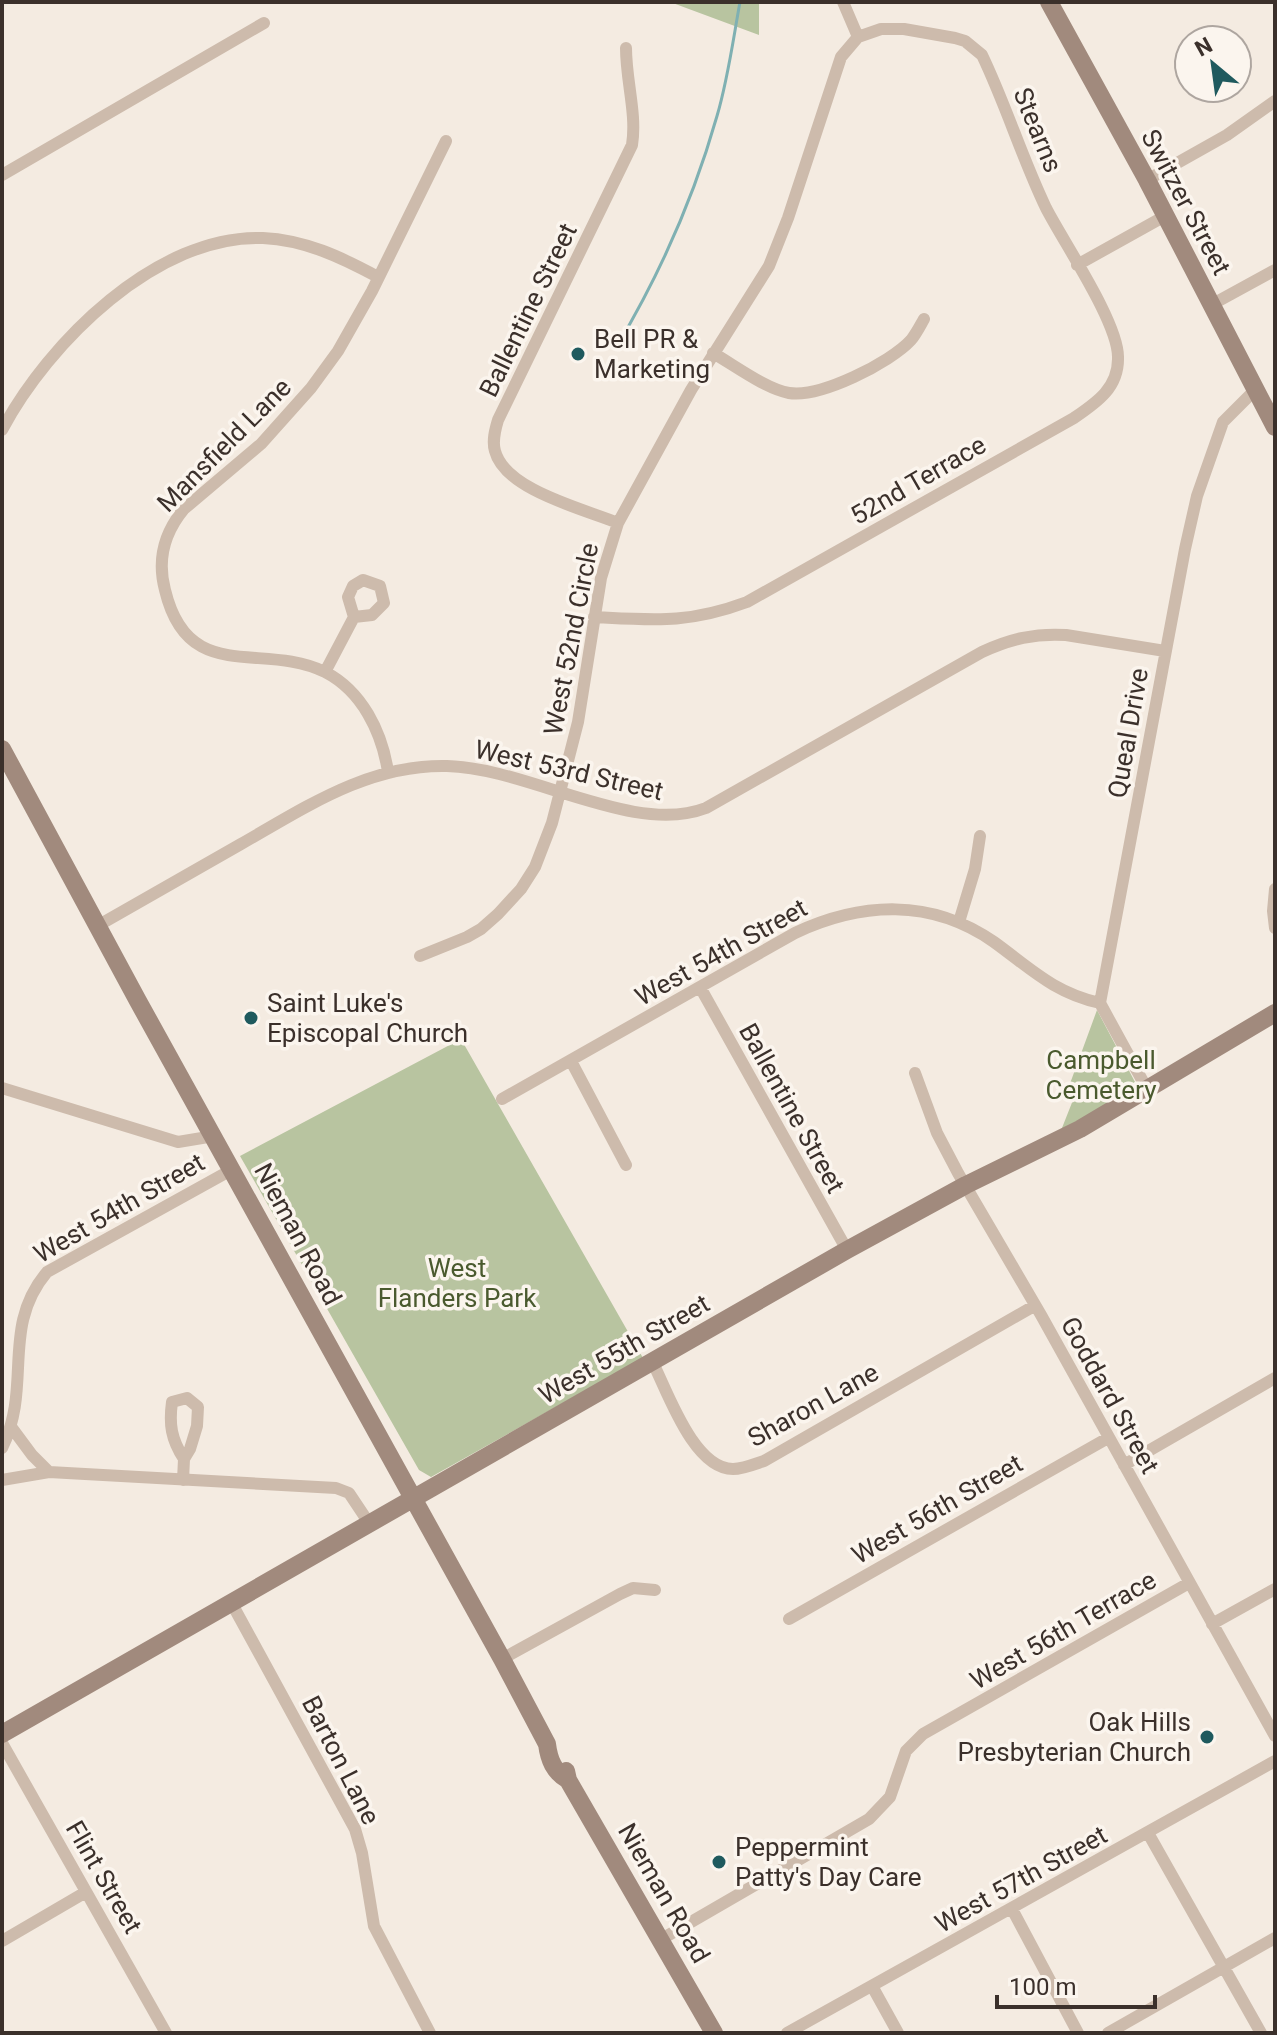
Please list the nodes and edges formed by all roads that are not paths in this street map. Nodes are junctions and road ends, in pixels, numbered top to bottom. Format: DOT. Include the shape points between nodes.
graph roads {
  1 [pos="843,2"];
  2 [pos="1049,2"];
  3 [pos="264,23"];
  4 [pos="858,37"];
  5 [pos="626,48"];
  6 [pos="1275,101"];
  7 [pos="446,141"];
  8 [pos="2,175"];
  9 [pos="1147,180"];
  10 [pos="1165,216"];
  11 [pos="1077,265"];
  12 [pos="1275,270"];
  13 [pos="378,277"];
  14 [pos="1211,305"];
  15 [pos="924,319"];
  16 [pos="713,353"];
  17 [pos="1116,376"];
  18 [pos="1255,390"];
  19 [pos="1275,427"];
  20 [pos="2,430"];
  21 [pos="618,523"];
  22 [pos="354,617"];
  23 [pos="594,617"];
  24 [pos="1165,651"];
  25 [pos="325,672"];
  26 [pos="2,749"];
  27 [pos="388,772"];
  28 [pos="561,791"];
  29 [pos="980,836"];
  30 [pos="1275,889"];
  31 [pos="959,922"];
  32 [pos="99,925"];
  33 [pos="1275,928"];
  34 [pos="420,956"];
  35 [pos="700,987"];
  36 [pos="1100,1003"];
  37 [pos="1275,1013"];
  38 [pos="571,1061"];
  39 [pos="915,1073"];
  40 [pos="3,1086"];
  41 [pos="1147,1089"];
  42 [pos="502,1099"];
  43 [pos="214,1136"];
  44 [pos="626,1165"];
  45 [pos="233,1169"];
  46 [pos="966,1185"];
  47 [pos="847,1250"];
  48 [pos="1034,1306"];
  49 [pos="653,1363"];
  50 [pos="1275,1378"];
  51 [pos="12,1428"];
  52 [pos="1108,1438"];
  53 [pos="2,1448"];
  54 [pos="184,1459"];
  55 [pos="1124,1465"];
  56 [pos="49,1472"];
  57 [pos="2,1480"];
  58 [pos="183,1480"];
  59 [pos="412,1501"];
  60 [pos="369,1523"];
  61 [pos="1189,1583"];
  62 [pos="1275,1589"];
  63 [pos="655,1590"];
  64 [pos="231,1602"];
  65 [pos="789,1619"];
  66 [pos="1212,1624"];
  67 [pos="502,1659"];
  68 [pos="2,1734"];
  69 [pos="1275,1736"];
  70 [pos="2,1743"];
  71 [pos="1275,1761"];
  72 [pos="1148,1833"];
  73 [pos="86,1892"];
  74 [pos="1012,1909"];
  75 [pos="1275,1938"];
  76 [pos="660,1940"];
  77 [pos="2,1941"];
  78 [pos="1223,1967"];
  79 [pos="872,1986"];
  80 [pos="166,2033"];
  81 [pos="430,2033"];
  82 [pos="714,2033"];
  83 [pos="787,2033"];
  84 [pos="898,2033"];
  85 [pos="1078,2033"];
  86 [pos="1108,2033"];
  87 [pos="1261,2033"];
  1 -- 4 [label="street"];
  2 -- 9 [label="street, Switzer Street"];
  3 -- 8 [label="street"];
  4 -- 11 [label="street, Stearns" via="904,29 965,41 982,55 1025,162"];
  4 -- 16 [label="street, West 52nd Circle" via="836,68 774,254"];
  5 -- 21 [label="street, Ballentine Street" via="632,145 494,437 502,468 517,482"];
  6 -- 9 [label="street"];
  7 -- 13 [label="street, Mansfield Lane"];
  9 -- 10 [label="street, Switzer Street"];
  10 -- 11 [label="street"];
  10 -- 14 [label="street, Switzer Street"];
  11 -- 17 [label="street, Stearns" via="1113,333 1119,359"];
  12 -- 14 [label="street"];
  13 -- 20 [label="street" via="316,248 280,239 243,238 187,254 118,293 83,322 43,364"];
  13 -- 25 [label="street, Mansfield Lane" via="355,323 311,388 261,444 184,509 161,556 168,605 200,645 226,656 299,663"];
  14 -- 18 [label="street, Switzer Street"];
  15 -- 16 [label="street" via="903,347 845,381 809,393 781,391"];
  16 -- 21 [label="street, West 52nd Circle"];
  17 -- 23 [label="street, 52nd Terrace" via="1097,403 1074,418 769,591 730,608 677,620"];
  18 -- 19 [label="street, Switzer Street"];
  18 -- 24 [label="street, Queal Drive" via="1223,422 1209,457"];
  21 -- 23 [label="street, West 52nd Circle"];
  22 -- 25 [label="street"];
  23 -- 28 [label="street, West 52nd Circle"];
  24 -- 28 [label="street, West 53rd Street" via="1050,634 1011,639 693,814 644,815"];
  24 -- 36 [label="street, Queal Drive"];
  25 -- 27 [label="street, Mansfield Lane" via="355,696 371,718"];
  26 -- 32 [label="street, Nieman Road"];
  27 -- 28 [label="street, West 53rd Street" via="470,768"];
  27 -- 32 [label="street, West 53rd Street" via="338,790"];
  28 -- 34 [label="street, West 52nd Circle" via="547,840 521,889 481,929"];
  29 -- 31 [label="street"];
  30 -- 33 [label="street"];
  31 -- 35 [label="street, West 54th Street" via="877,909 826,918"];
  31 -- 36 [label="street, West 54th Street" via="1059,990"];
  32 -- 43 [label="street, Nieman Road"];
  35 -- 38 [label="street, West 54th Street"];
  35 -- 47 [label="street, Ballentine Street"];
  36 -- 41 [label="street"];
  37 -- 41 [label="street, West 55th Street"];
  38 -- 42 [label="street, West 54th Street"];
  38 -- 44 [label="street"];
  39 -- 46 [label="street, Goddard Street" via="937,1133"];
  40 -- 43 [label="street" via="178,1142"];
  41 -- 46 [label="street, West 55th Street"];
  43 -- 45 [label="street, Nieman Road"];
  45 -- 51 [label="street, West 54th Street" via="62,1263 27,1292 11,1330"];
  45 -- 59 [label="street, Nieman Road"];
  46 -- 47 [label="street, West 55th Street"];
  46 -- 48 [label="street, Goddard Street"];
  47 -- 49 [label="street, West 55th Street"];
  48 -- 49 [label="street, Sharon Lane" via="764,1461 735,1470 715,1466 698,1450"];
  48 -- 52 [label="street, Goddard Street"];
  49 -- 59 [label="street, West 55th Street"];
  50 -- 55 [label="street"];
  51 -- 53 [label="street, West 54th Street"];
  51 -- 56 [label="street"];
  52 -- 55 [label="street, Goddard Street"];
  52 -- 65 [label="street, West 56th Street"];
  54 -- 58 [label="street"];
  55 -- 61 [label="street, Goddard Street"];
  56 -- 57 [label="street"];
  56 -- 58 [label="street"];
  58 -- 60 [label="street" via="336,1488 349,1493"];
  59 -- 60 [label="street, West 55th Street"];
  59 -- 67 [label="street, Nieman Road"];
  60 -- 64 [label="street, West 55th Street"];
  61 -- 66 [label="street, Goddard Street"];
  61 -- 76 [label="street, West 56th Terrace" via="923,1734 906,1751 890,1797 869,1819"];
  62 -- 66 [label="street"];
  63 -- 67 [label="street" via="633,1588"];
  64 -- 68 [label="street, West 55th Street"];
  64 -- 81 [label="street, Barton Lane" via="355,1829 374,1926"];
  66 -- 69 [label="street, Goddard Street"];
  67 -- 76 [label="street, Nieman Road"];
  70 -- 73 [label="street, Flint Street"];
  71 -- 72 [label="street, West 57th Street"];
  72 -- 74 [label="street, West 57th Street"];
  72 -- 78 [label="street"];
  73 -- 77 [label="street"];
  73 -- 80 [label="street, Flint Street"];
  74 -- 79 [label="street, West 57th Street"];
  74 -- 85 [label="street"];
  75 -- 78 [label="street"];
  76 -- 82 [label="street, Nieman Road"];
  78 -- 86 [label="street"];
  78 -- 87 [label="street"];
  79 -- 83 [label="street, West 57th Street"];
  79 -- 84 [label="street"];
}
